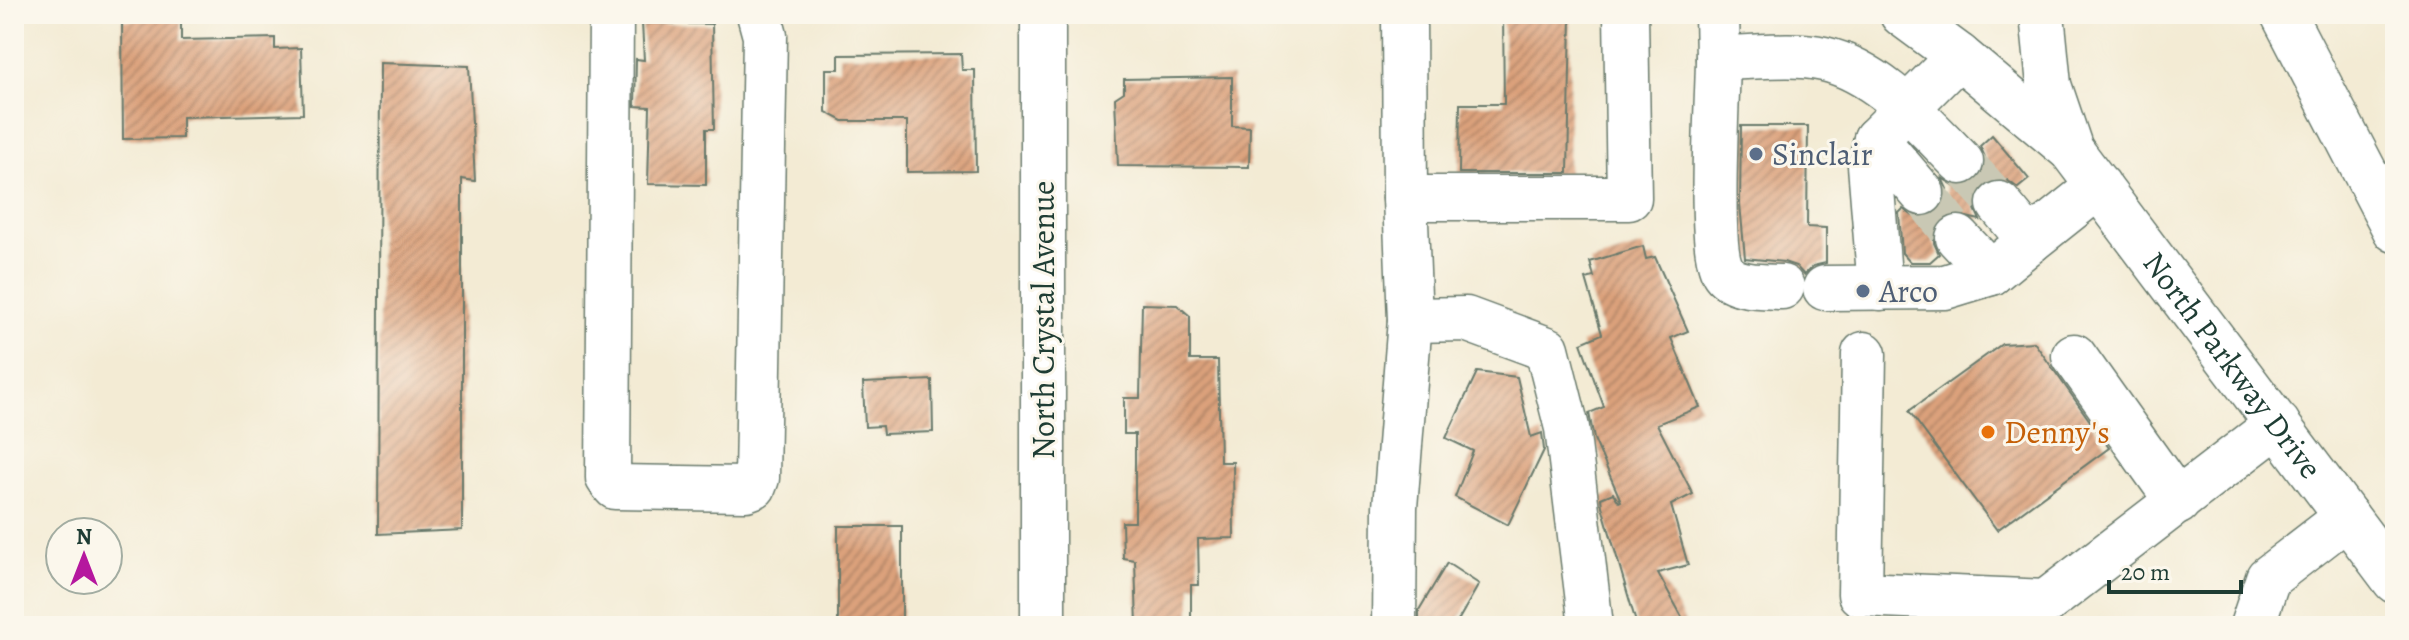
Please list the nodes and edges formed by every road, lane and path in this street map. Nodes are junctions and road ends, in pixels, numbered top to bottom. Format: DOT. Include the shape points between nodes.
graph roads {
  1 [pos="611,14"];
  2 [pos="759,14"];
  3 [pos="1043,14"];
  4 [pos="1404,14"];
  5 [pos="1626,14"];
  6 [pos="1717,14"];
  7 [pos="1902,14"];
  8 [pos="2042,14"];
  9 [pos="2283,14"];
  10 [pos="1959,56"];
  11 [pos="1718,58"];
  12 [pos="1905,106"];
  13 [pos="1876,139"];
  14 [pos="2071,150"];
  15 [pos="1961,162"];
  16 [pos="2099,186"];
  17 [pos="1922,193"];
  18 [pos="1405,198"];
  19 [pos="1999,204"];
  20 [pos="2395,230"];
  21 [pos="1958,238"];
  22 [pos="2030,241"];
  23 [pos="1991,273"];
  24 [pos="1782,287"];
  25 [pos="1825,288"];
  26 [pos="1880,288"];
  27 [pos="1410,320"];
  28 [pos="1864,354"];
  29 [pos="2074,356"];
  30 [pos="2278,424"];
  31 [pos="2178,502"];
  32 [pos="2347,517"];
  33 [pos="2395,581"];
  34 [pos="1043,626"];
  35 [pos="1394,626"];
  36 [pos="1591,626"];
  37 [pos="2252,626"];
  1 -- 2 [label="main road" via="608,478 615,487 746,489 757,478 765,36"];
  3 -- 34 [label="main road, North Crystal Avenue"];
  4 -- 18 [label="main road"];
  5 -- 18 [label="main road" via="1629,198"];
  6 -- 11 [label="main road"];
  7 -- 10 [label="main road, North Parkway Drive"];
  8 -- 14 [label="main road, North Parkway Drive" via="2049,85"];
  9 -- 20 [label="main road"];
  10 -- 12 [label="main road"];
  10 -- 14 [label="main road, North Parkway Drive"];
  11 -- 12 [label="main road" via="1820,58 1851,67"];
  11 -- 24 [label="main road" via="1719,260 1725,275 1741,283"];
  12 -- 13 [label="main road"];
  12 -- 15 [label="main road"];
  13 -- 17 [label="main road"];
  13 -- 26 [label="main road" via="1870,165"];
  14 -- 16 [label="main road, North Parkway Drive"];
  16 -- 22 [label="main road"];
  16 -- 30 [label="main road, North Parkway Drive"];
  18 -- 27 [label="main road"];
  19 -- 22 [label="main road"];
  21 -- 23 [label="main road"];
  22 -- 23 [label="main road"];
  23 -- 26 [label="main road" via="1945,287"];
  25 -- 26 [label="main road"];
  27 -- 35 [label="main road" via="1395,507"];
  27 -- 36 [label="main road" via="1466,319 1547,349 1567,428"];
  28 -- 31 [label="main road" via="1860,594 2046,602"];
  29 -- 31 [label="main road"];
  30 -- 31 [label="main road"];
  30 -- 32 [label="main road, North Parkway Drive"];
  32 -- 33 [label="main road, North Parkway Drive"];
  32 -- 37 [label="main road" via="2268,578"];
}
